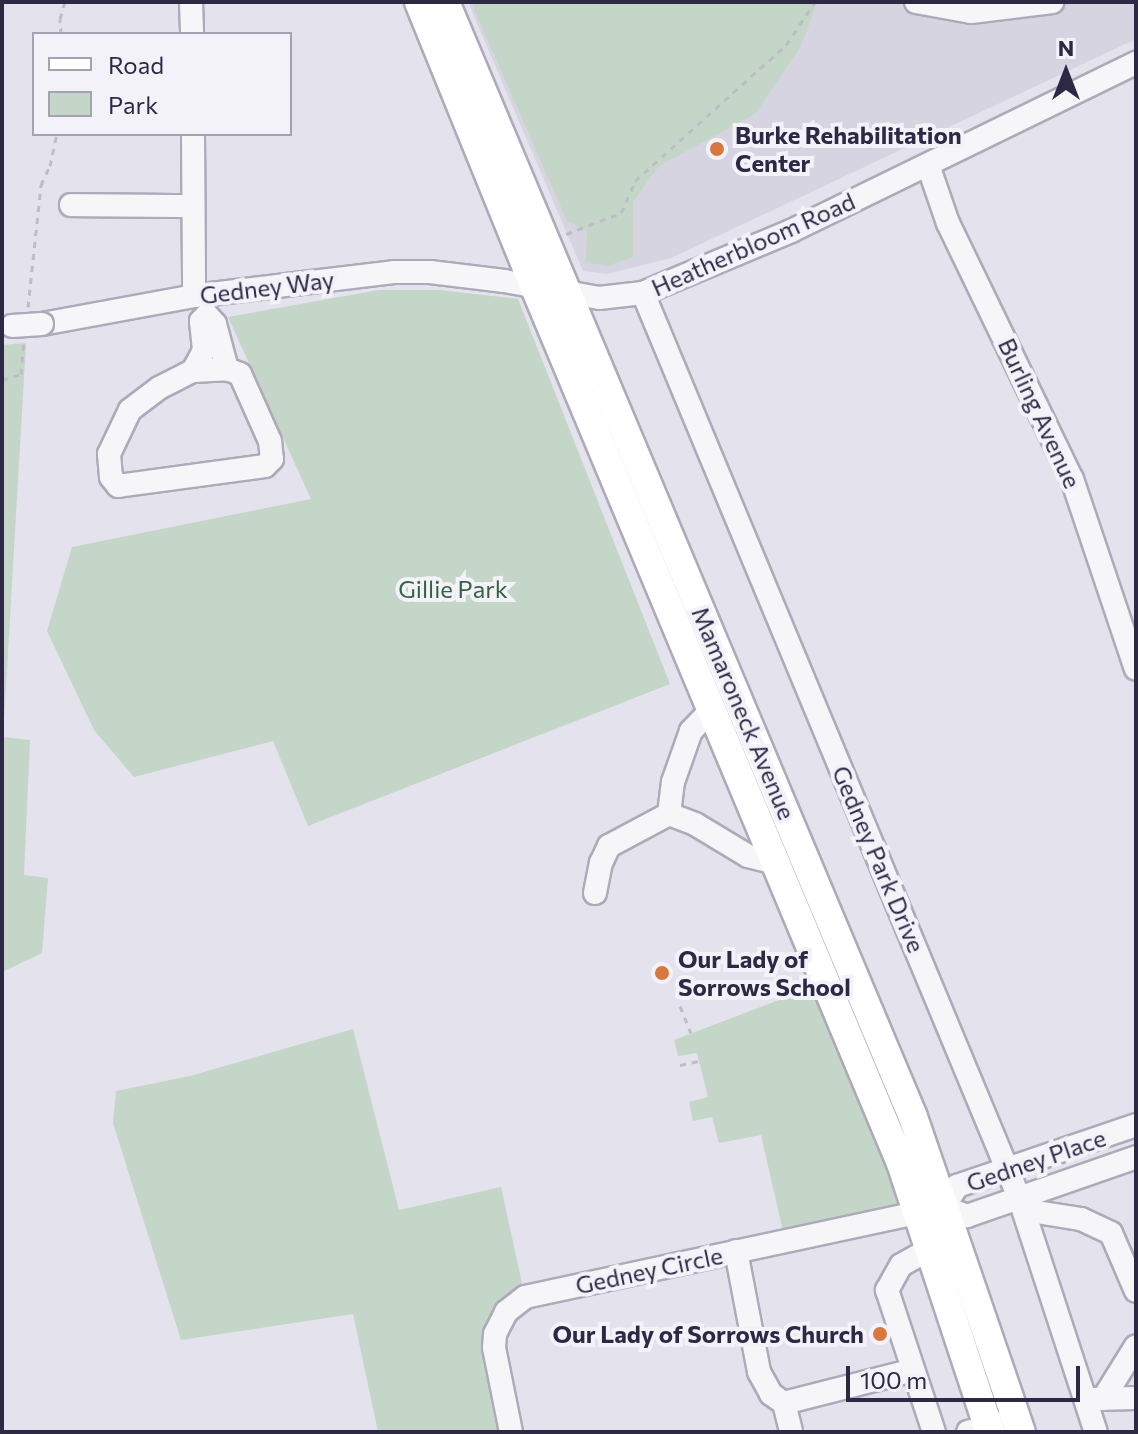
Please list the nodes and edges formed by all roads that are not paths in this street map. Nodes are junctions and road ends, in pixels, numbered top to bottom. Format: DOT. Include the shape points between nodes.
graph roads {
  1 [pos="191,2"];
  2 [pos="419,2"];
  3 [pos="445,2"];
  4 [pos="916,2"];
  5 [pos="1052,2"];
  6 [pos="192,32"];
  7 [pos="1136,63"];
  8 [pos="193,136"];
  9 [pos="928,165"];
  10 [pos="71,205"];
  11 [pos="193,206"];
  12 [pos="534,285"];
  13 [pos="567,292"];
  14 [pos="643,293"];
  15 [pos="202,302"];
  16 [pos="21,326"];
  17 [pos="227,369"];
  18 [pos="193,371"];
  19 [pos="1136,669"];
  20 [pos="712,709"];
  21 [pos="669,814"];
  22 [pos="776,863"];
  23 [pos="595,893"];
  24 [pos="1136,1125"];
  25 [pos="1136,1157"];
  26 [pos="1008,1170"];
  27 [pos="1022,1205"];
  28 [pos="932,1209"];
  29 [pos="931,1248"];
  30 [pos="736,1251"];
  31 [pos="1136,1291"];
  32 [pos="1136,1346"];
  33 [pos="913,1370"];
  34 [pos="1136,1398"];
  35 [pos="1093,1399"];
  36 [pos="784,1403"];
  37 [pos="1019,1426"];
  38 [pos="982,1430"];
  39 [pos="511,1432"];
  40 [pos="791,1432"];
  41 [pos="934,1432"];
  42 [pos="1096,1432"];
  1 -- 6 [label="street"];
  2 -- 12 [label="main road, Mamaroneck Avenue"];
  3 -- 13 [label="main road, Mamaroneck Avenue"];
  4 -- 5 [label="street" via="971,12"];
  7 -- 9 [label="street, Heatherbloom Road"];
  8 -- 11 [label="street"];
  9 -- 14 [label="street, Heatherbloom Road" via="791,231"];
  9 -- 19 [label="street, Burling Avenue" via="948,223 1072,479"];
  10 -- 11 [label="street"];
  11 -- 15 [label="street"];
  12 -- 13 [label="street, Heatherbloom Road"];
  12 -- 15 [label="street, Gedney Way" via="394,272"];
  12 -- 20 [label="main road, Mamaroneck Avenue"];
  13 -- 14 [label="street, Heatherbloom Road" via="599,298"];
  13 -- 28 [label="main road, Mamaroneck Avenue" via="890,1059"];
  14 -- 26 [label="street, Gedney Park Drive"];
  15 -- 16 [label="street, Gedney Way"];
  15 -- 17 [label="street" via="215,324"];
  15 -- 18 [label="street" via="204,350"];
  17 -- 18 [label="street"];
  17 -- 18 [label="street" via="240,374 270,441 272,459 265,466 118,486 111,477 109,454 130,410"];
  20 -- 21 [label="street" via="691,731 673,782"];
  20 -- 22 [label="main road, Mamaroneck Avenue"];
  21 -- 22 [label="street" via="748,856"];
  21 -- 23 [label="street" via="609,846"];
  22 -- 28 [label="main road, Mamaroneck Avenue"];
  24 -- 26 [label="street, Gedney Place"];
  25 -- 27 [label="street, Gedney Place"];
  26 -- 27 [label="street, Gedney Park Drive"];
  26 -- 28 [label="street, Gedney Place" via="957,1186"];
  27 -- 28 [label="street, Gedney Place" via="967,1216"];
  27 -- 31 [label="street" via="1081,1219 1111,1233"];
  27 -- 35 [label="street, Gedney Park Drive"];
  28 -- 29 [label="main road, Mamaroneck Avenue"];
  28 -- 30 [label="street, Gedney Circle"];
  28 -- 37 [label="main road, Mamaroneck Avenue"];
  29 -- 33 [label="street" via="901,1265 887,1290"];
  29 -- 38 [label="main road, Mamaroneck Avenue"];
  30 -- 36 [label="street" via="759,1372 771,1394"];
  30 -- 39 [label="street, Gedney Circle" via="515,1303 498,1324 494,1348"];
  32 -- 35 [label="street"];
  33 -- 36 [label="street"];
  33 -- 41 [label="street"];
  34 -- 35 [label="street"];
  35 -- 42 [label="street, Gedney Park Drive"];
  36 -- 40 [label="street"];
  37 -- 38 [label="street"];
}
